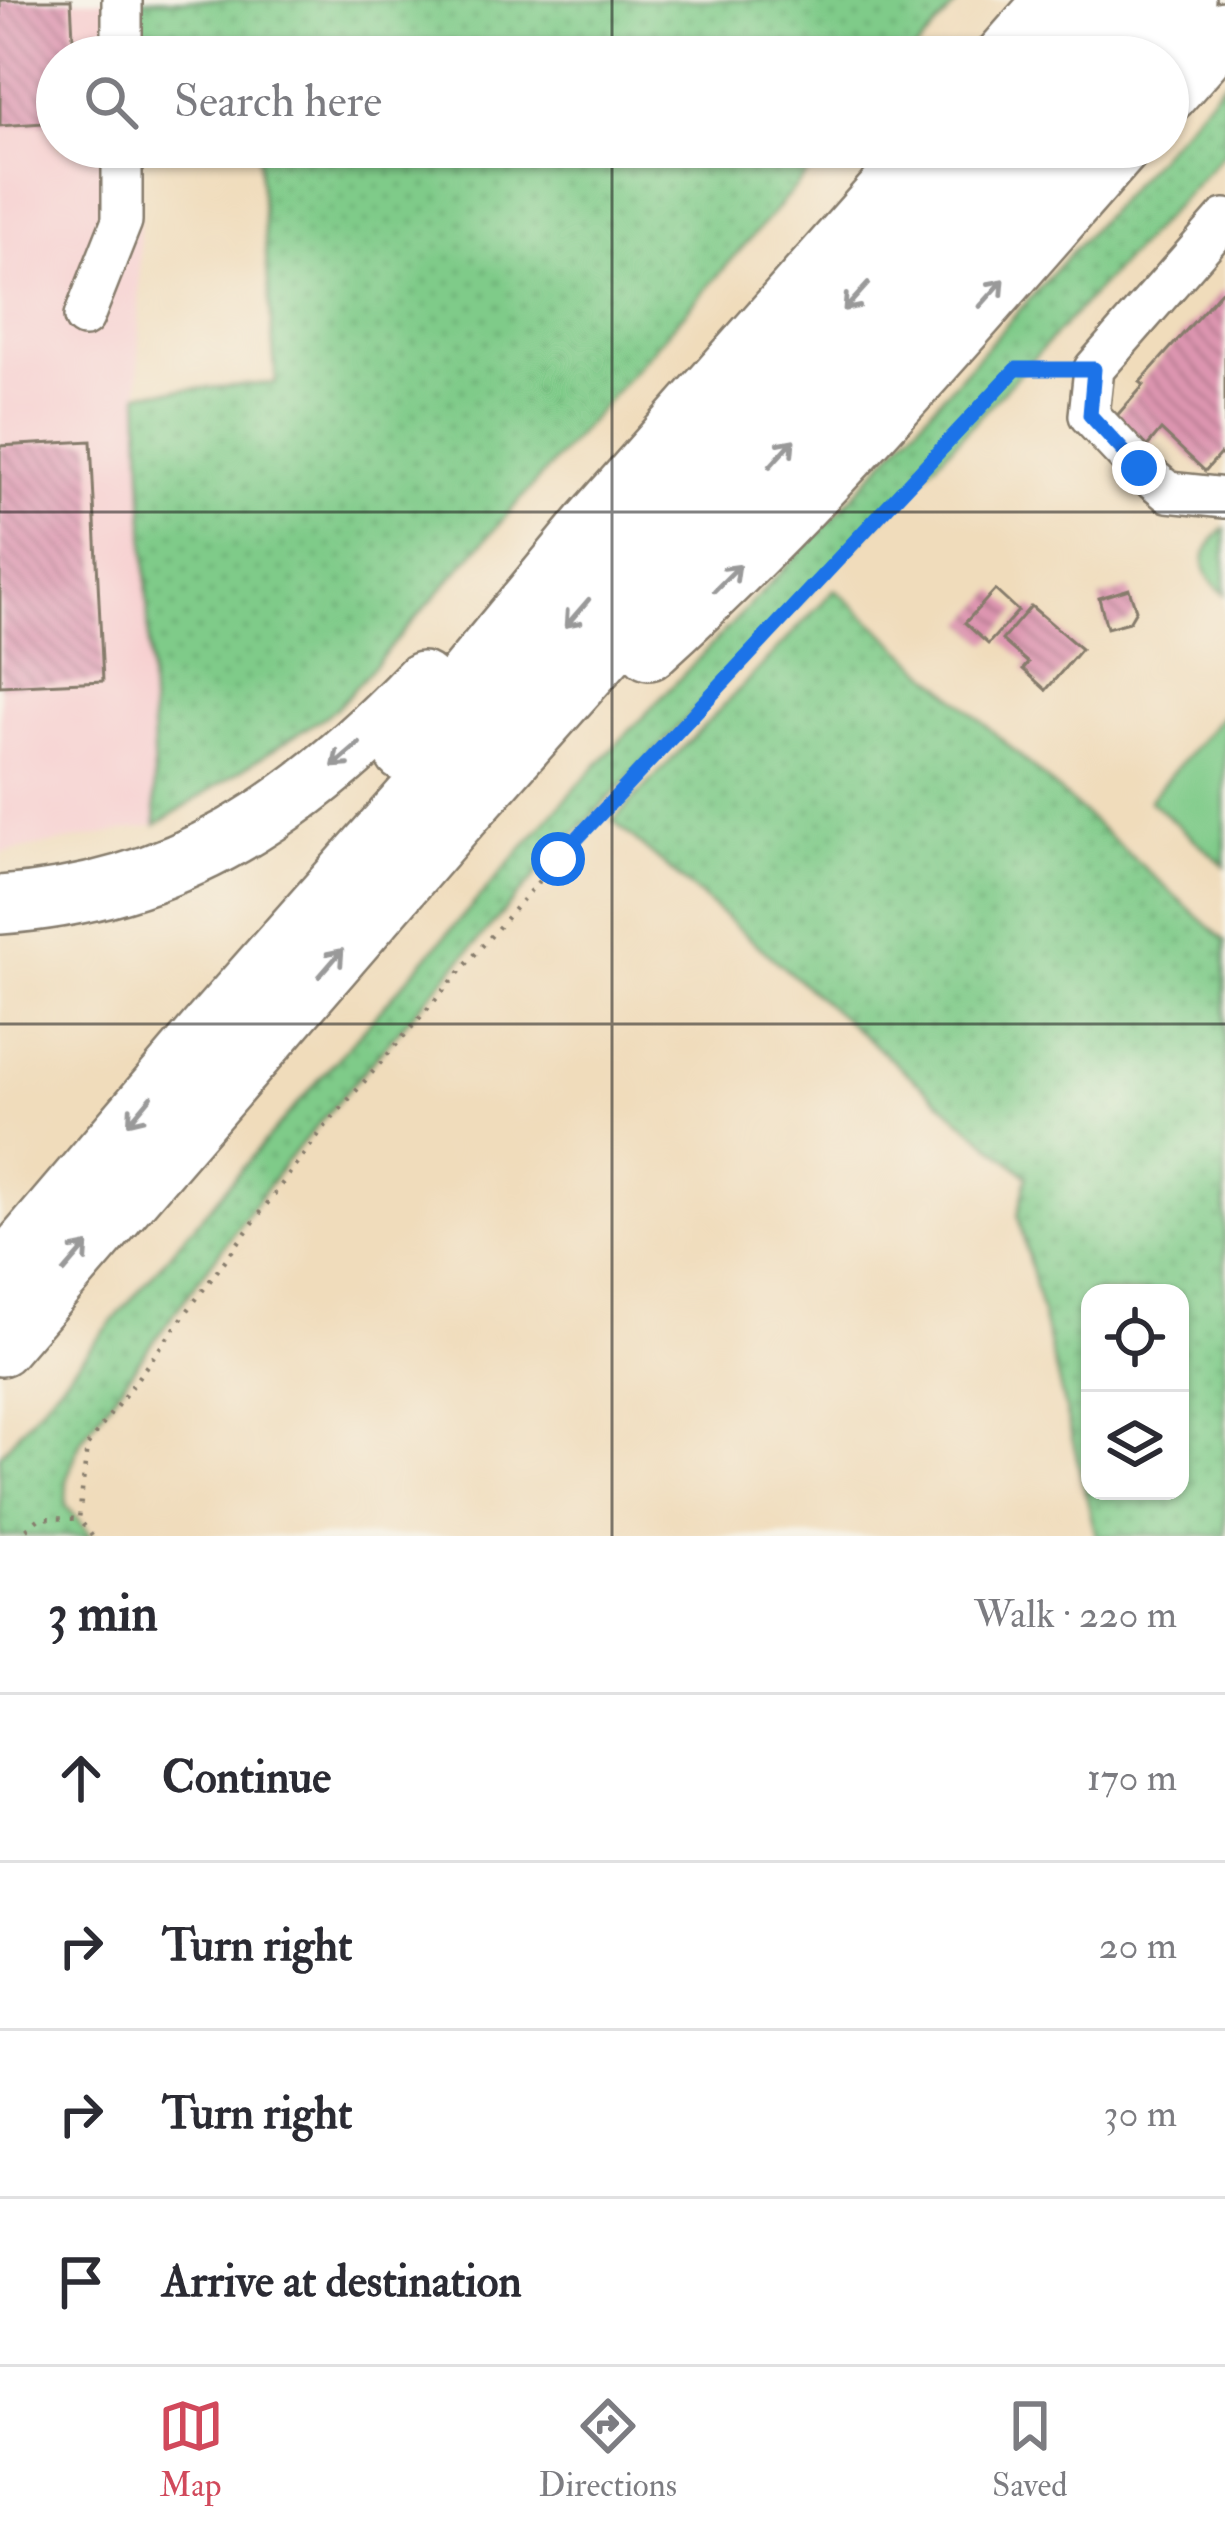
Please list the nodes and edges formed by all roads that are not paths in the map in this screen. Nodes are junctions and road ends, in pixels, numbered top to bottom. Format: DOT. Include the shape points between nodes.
graph roads {
  1 [pos="122,0"];
  2 [pos="1054,0"];
  3 [pos="1120,0"];
  4 [pos="1186,0"];
  5 [pos="1225,29"];
  6 [pos="122,36"];
  7 [pos="1022,36"];
  8 [pos="1088,36"];
  9 [pos="1154,36"];
  10 [pos="1189,70"];
  11 [pos="122,168"];
  12 [pos="908,168"];
  13 [pos="970,168"];
  14 [pos="1036,168"];
  15 [pos="1102,168"];
  16 [pos="1225,219"];
  17 [pos="83,316"];
  18 [pos="668,442"];
  19 [pos="1225,498"];
  20 [pos="453,823"];
  21 [pos="0,905"];
  22 [pos="216,1021"];
  23 [pos="0,1275"];
  24 [pos="0,1347"];
  1 -- 6 [label="street"];
  2 -- 7 [label="highway"];
  3 -- 8 [label="highway"];
  4 -- 9 [label="highway"];
  5 -- 10 [label="highway"];
  11 -- 17 [label="street" via="122,221"];
  12 -- 18 [label="highway"];
  13 -- 22 [label="highway, one-way"];
  20 -- 14 [label="highway, one-way"];
  20 -- 15 [label="highway, one-way" via="530,772 722,585"];
  16 -- 19 [label="street" via="1094,369 1090,415 1168,492"];
  18 -- 21 [label="highway, one-way" via="605,476 381,724 299,794 238,836 138,879"];
  18 -- 22 [label="highway" via="358,808"];
  24 -- 20 [label="highway, one-way"];
  22 -- 23 [label="highway, one-way"];
}
